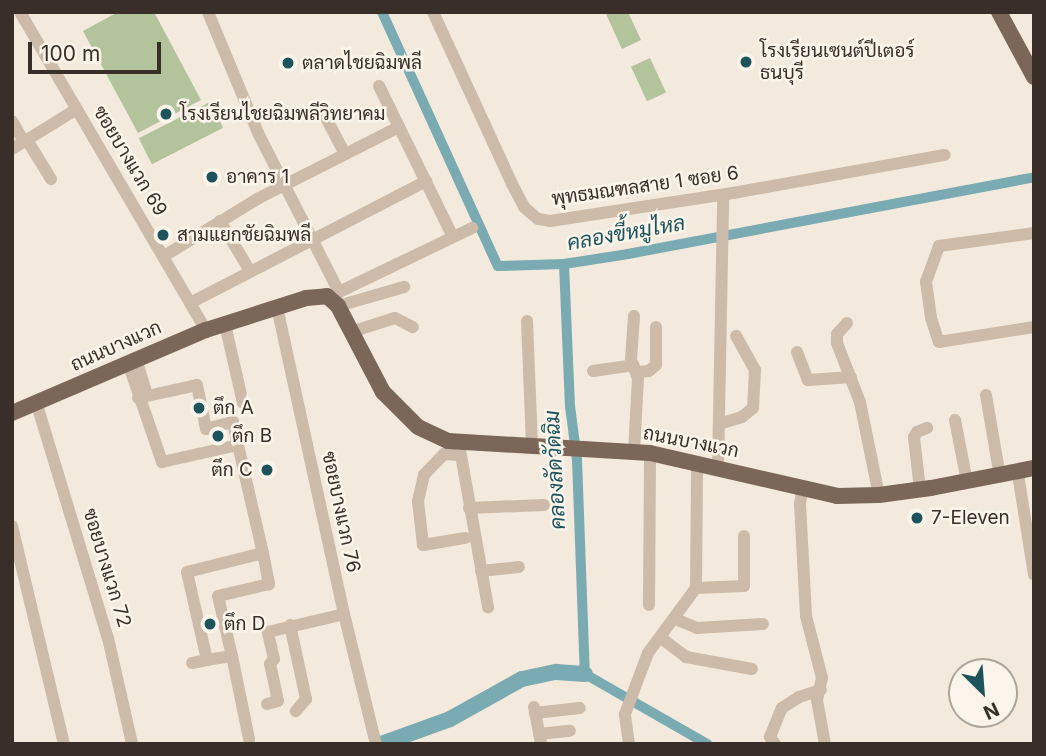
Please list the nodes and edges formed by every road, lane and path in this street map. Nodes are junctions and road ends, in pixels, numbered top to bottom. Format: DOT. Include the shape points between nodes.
graph roads {
  1 [pos="20,12"];
  2 [pos="208,12"];
  3 [pos="433,12"];
  4 [pos="999,12"];
  5 [pos="1010,12"];
  6 [pos="1034,55"];
  7 [pos="1034,77"];
  8 [pos="379,86"];
  9 [pos="77,110"];
  10 [pos="324,114"];
  11 [pos="12,121"];
  12 [pos="399,127"];
  13 [pos="26,141"];
  14 [pos="12,149"];
  15 [pos="345,154"];
  16 [pos="945,155"];
  17 [pos="51,179"];
  18 [pos="426,181"];
  19 [pos="286,184"];
  20 [pos="723,195"];
  21 [pos="220,221"];
  22 [pos="472,228"];
  23 [pos="1034,233"];
  24 [pos="453,237"];
  25 [pos="313,238"];
  26 [pos="164,257"];
  27 [pos="250,271"];
  28 [pos="404,287"];
  29 [pos="337,299"];
  30 [pos="190,303"];
  31 [pos="276,307"];
  32 [pos="634,316"];
  33 [pos="527,321"];
  34 [pos="847,323"];
  35 [pos="225,324"];
  36 [pos="413,327"];
  37 [pos="656,327"];
  38 [pos="1034,327"];
  39 [pos="206,330"];
  40 [pos="351,332"];
  41 [pos="736,336"];
  42 [pos="797,352"];
  43 [pos="132,361"];
  44 [pos="635,369"];
  45 [pos="593,370"];
  46 [pos="851,377"];
  47 [pos="986,395"];
  48 [pos="143,396"];
  49 [pos="243,403"];
  50 [pos="37,405"];
  51 [pos="12,413"];
  52 [pos="955,420"];
  53 [pos="719,424"];
  54 [pos="927,428"];
  55 [pos="238,445"];
  56 [pos="532,448"];
  57 [pos="459,449"];
  58 [pos="642,453"];
  59 [pos="697,463"];
  60 [pos="718,467"];
  61 [pos="1026,471"];
  62 [pos="1000,477"];
  63 [pos="967,482"];
  64 [pos="803,488"];
  65 [pos="920,489"];
  66 [pos="879,495"];
  67 [pos="544,505"];
  68 [pos="469,508"];
  69 [pos="12,526"];
  70 [pos="744,536"];
  71 [pos="465,538"];
  72 [pos="263,553"];
  73 [pos="519,567"];
  74 [pos="481,571"];
  75 [pos="1033,572"];
  76 [pos="696,588"];
  77 [pos="649,605"];
  78 [pos="488,607"];
  79 [pos="344,614"];
  80 [pos="675,619"];
  81 [pos="764,624"];
  82 [pos="290,625"];
  83 [pos="661,638"];
  84 [pos="232,656"];
  85 [pos="752,669"];
  86 [pos="821,690"];
  87 [pos="267,704"];
  88 [pos="580,708"];
  89 [pos="296,711"];
  90 [pos="570,731"];
  91 [pos="249,739"];
  92 [pos="540,739"];
  93 [pos="64,744"];
  94 [pos="132,744"];
  95 [pos="376,744"];
  96 [pos="629,744"];
  97 [pos="775,744"];
  98 [pos="825,744"];
  1 -- 9 [label="street, ซอยบางแวก 69"];
  2 -- 19 [label="street" via="258,133"];
  3 -- 20 [label="street, พุทธมณฑลสาย 1 ซอย 6" via="530,214 550,221"];
  4 -- 7 [label="main road"];
  5 -- 6 [label="main road"];
  8 -- 12 [label="street"];
  9 -- 13 [label="street"];
  9 -- 26 [label="street, ซอยบางแวก 69"];
  10 -- 15 [label="street"];
  11 -- 13 [label="street"];
  12 -- 15 [label="street"];
  12 -- 18 [label="street"];
  13 -- 14 [label="street"];
  13 -- 17 [label="street"];
  15 -- 19 [label="street"];
  16 -- 20 [label="street, พุทธมณฑลสาย 1 ซอย 6"];
  18 -- 24 [label="street"];
  18 -- 25 [label="street"];
  19 -- 21 [label="street"];
  19 -- 25 [label="street"];
  20 -- 53 [label="street"];
  21 -- 26 [label="street"];
  21 -- 27 [label="street"];
  22 -- 24 [label="street"];
  23 -- 38 [label="street" via="939,246 926,282 930,318 939,342"];
  24 -- 29 [label="street"];
  25 -- 27 [label="street"];
  25 -- 29 [label="street"];
  26 -- 30 [label="street, ซอยบางแวก 69"];
  27 -- 30 [label="street"];
  28 -- 29 [label="street"];
  29 -- 31 [label="main road, ถนนบางแวก" via="319,296"];
  29 -- 40 [label="main road, ถนนบางแวก"];
  30 -- 39 [label="street, ซอยบางแวก 69"];
  31 -- 35 [label="main road, ถนนบางแวก"];
  31 -- 79 [label="street, ซอยบางแวก 76"];
  32 -- 44 [label="street"];
  33 -- 56 [label="street"];
  34 -- 46 [label="street" via="836,334"];
  35 -- 39 [label="main road, ถนนบางแวก"];
  35 -- 49 [label="street"];
  36 -- 40 [label="street" via="395,318"];
  37 -- 44 [label="street" via="656,365 649,370"];
  39 -- 43 [label="main road, ถนนบางแวก"];
  40 -- 57 [label="main road, ถนนบางแวก" via="391,402 427,433"];
  41 -- 53 [label="street" via="755,370 753,408"];
  42 -- 46 [label="street" via="808,380"];
  43 -- 48 [label="street"];
  43 -- 50 [label="main road, ถนนบางแวก"];
  44 -- 45 [label="street"];
  44 -- 58 [label="street"];
  46 -- 66 [label="street" via="866,424"];
  47 -- 62 [label="street"];
  48 -- 55 [label="street" via="162,462"];
  48 -- 55 [label="street" via="197,386 206,429 233,422"];
  50 -- 51 [label="main road, ถนนบางแวก"];
  50 -- 94 [label="street, ซอยบางแวก 72" via="108,638"];
  52 -- 63 [label="street"];
  53 -- 60 [label="street"];
  54 -- 65 [label="street" via="914,437"];
  55 -- 72 [label="street"];
  56 -- 57 [label="main road, ถนนบางแวก"];
  56 -- 58 [label="main road, ถนนบางแวก"];
  57 -- 68 [label="street"];
  57 -- 71 [label="street" via="444,454 424,475 418,501 423,545"];
  58 -- 59 [label="main road, ถนนบางแวก"];
  58 -- 77 [label="street"];
  59 -- 60 [label="main road, ถนนบางแวก"];
  59 -- 76 [label="street"];
  60 -- 64 [label="main road, ถนนบางแวก"];
  61 -- 62 [label="main road, ถนนบางแวก"];
  61 -- 75 [label="street"];
  62 -- 63 [label="main road, ถนนบางแวก"];
  63 -- 65 [label="main road, ถนนบางแวก"];
  64 -- 66 [label="main road, ถนนบางแวก" via="837,496"];
  64 -- 86 [label="street" via="806,616"];
  65 -- 66 [label="main road, ถนนบางแวก"];
  67 -- 68 [label="street"];
  68 -- 74 [label="street"];
  69 -- 93 [label="street"];
  70 -- 76 [label="street" via="744,586"];
  72 -- 84 [label="street" via="269,584 218,596"];
  72 -- 84 [label="street" via="187,572 199,662"];
  73 -- 74 [label="street"];
  74 -- 78 [label="street"];
  76 -- 80 [label="street"];
  79 -- 82 [label="street"];
  79 -- 95 [label="street, ซอยบางแวก 76"];
  80 -- 81 [label="street" via="698,628"];
  80 -- 83 [label="street"];
  82 -- 87 [label="street" via="268,632 278,701"];
  82 -- 89 [label="street" via="306,699"];
  83 -- 85 [label="street" via="686,657"];
  83 -- 96 [label="street" via="648,653 625,714"];
  84 -- 91 [label="street"];
  86 -- 97 [label="street" via="799,696 782,708 770,737"];
  86 -- 98 [label="street" via="817,700"];
  88 -- 92 [label="street" via="535,710"];
  90 -- 92 [label="street"];
}
